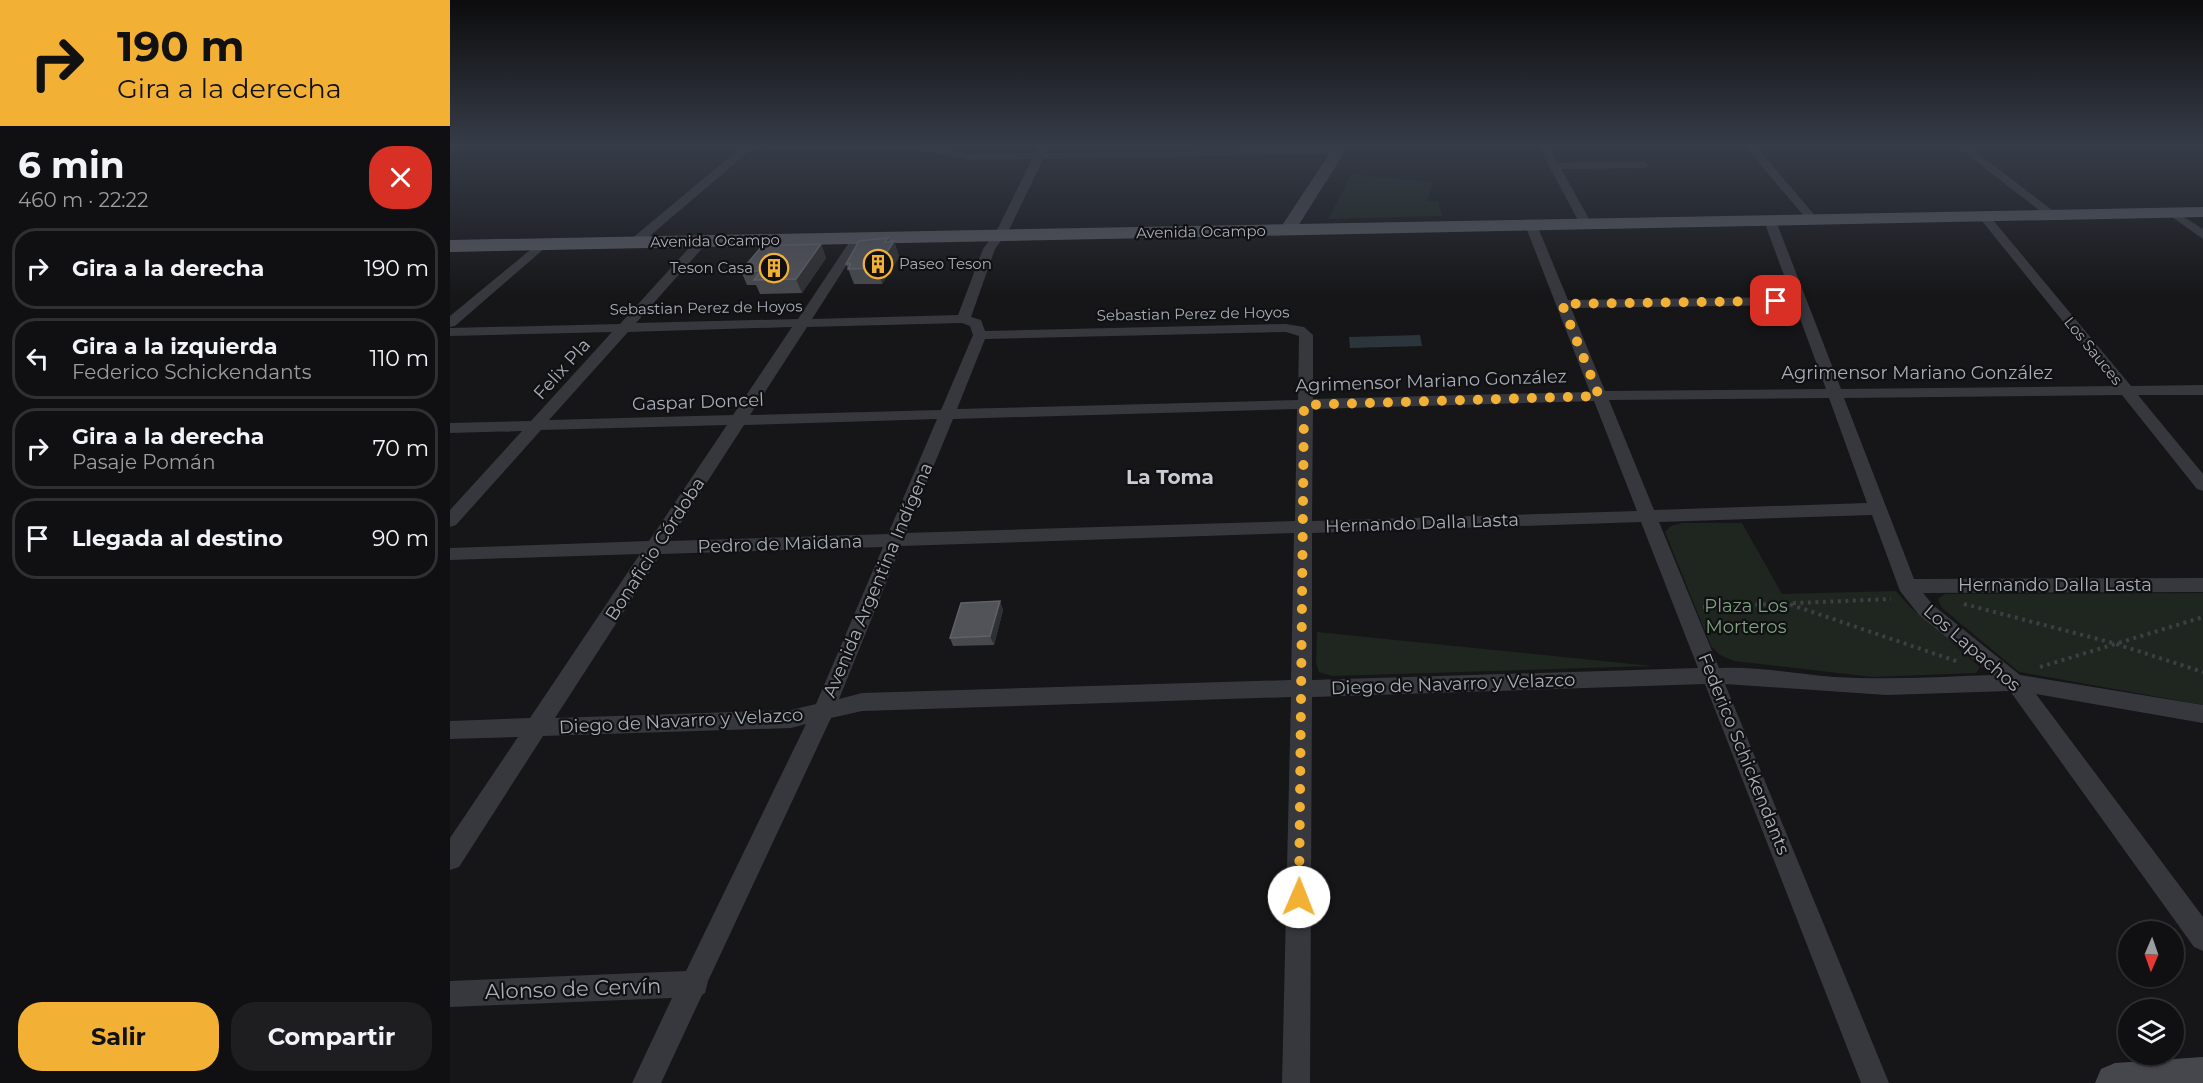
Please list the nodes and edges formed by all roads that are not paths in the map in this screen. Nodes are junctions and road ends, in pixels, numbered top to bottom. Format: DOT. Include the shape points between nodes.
graph roads {
  1 [pos="690,196"];
  2 [pos="1019,196"];
  3 [pos="1309,196"];
  4 [pos="1571,196"];
  5 [pos="1792,196"];
  6 [pos="2026,196"];
  7 [pos="2203,212"];
  8 [pos="2173,213"];
  9 [pos="2052,215"];
  10 [pos="1984,216"];
  11 [pos="1813,220"];
  12 [pos="1770,221"];
  13 [pos="1586,224"];
  14 [pos="1531,225"];
  15 [pos="1287,230"];
  16 [pos="2203,235"];
  17 [pos="999,236"];
  18 [pos="858,238"];
  19 [pos="702,241"];
  20 [pos="634,243"];
  21 [pos="541,245"];
  22 [pos="450,246"];
  23 [pos="1800,301"];
  24 [pos="1562,304"];
  25 [pos="963,319"];
  26 [pos="805,322"];
  27 [pos="450,323"];
  28 [pos="627,327"];
  29 [pos="450,332"];
  30 [pos="980,335"];
  31 [pos="2203,390"];
  32 [pos="2126,391"];
  33 [pos="1835,393"];
  34 [pos="1599,396"];
  35 [pos="1304,405"];
  36 [pos="948,414"];
  37 [pos="739,420"];
  38 [pos="538,425"];
  39 [pos="450,428"];
  40 [pos="2203,485"];
  41 [pos="1877,509"];
  42 [pos="1649,516"];
  43 [pos="450,521"];
  44 [pos="1305,526"];
  45 [pos="895,540"];
  46 [pos="657,548"];
  47 [pos="450,554"];
  48 [pos="2203,585"];
  49 [pos="1907,586"];
  50 [pos="1713,676"];
  51 [pos="2016,682"];
  52 [pos="1302,688"];
  53 [pos="823,712"];
  54 [pos="2203,714"];
  55 [pos="537,727"];
  56 [pos="450,730"];
  57 [pos="450,859"];
  58 [pos="2203,938"];
  59 [pos="696,984"];
  60 [pos="450,994"];
  61 [pos="2203,1077"];
  62 [pos="646,1083"];
  63 [pos="1296,1083"];
  64 [pos="1875,1083"];
  65 [pos="2115,1083"];
  1 -- 20 [label="street"];
  2 -- 17 [label="street"];
  3 -- 15 [label="main road"];
  4 -- 13 [label="street"];
  5 -- 11 [label="street"];
  6 -- 9 [label="street"];
  7 -- 8 [label="main road, Avenida Ocampo"];
  8 -- 9 [label="main road, Avenida Ocampo"];
  8 -- 16 [label="street"];
  9 -- 10 [label="main road, Avenida Ocampo"];
  10 -- 11 [label="main road, Avenida Ocampo"];
  10 -- 32 [label="street, Los Sauces"];
  11 -- 12 [label="main road, Avenida Ocampo"];
  12 -- 13 [label="main road, Avenida Ocampo"];
  12 -- 23 [label="street, Los Lapachos"];
  13 -- 14 [label="main road, Avenida Ocampo"];
  14 -- 15 [label="main road, Avenida Ocampo"];
  14 -- 24 [label="street, Federico Schickendants"];
  15 -- 17 [label="main road, Avenida Ocampo"];
  17 -- 18 [label="main road, Avenida Ocampo"];
  17 -- 25 [label="street" via="989,249"];
  18 -- 19 [label="main road, Avenida Ocampo"];
  18 -- 26 [label="street, Bonaficio Córdoba"];
  19 -- 20 [label="main road, Avenida Ocampo"];
  19 -- 28 [label="street, Felix Pla"];
  20 -- 21 [label="main road, Avenida Ocampo"];
  21 -- 22 [label="main road, Avenida Ocampo"];
  21 -- 27 [label="street"];
  23 -- 24 [label="street"];
  23 -- 33 [label="street, Los Lapachos"];
  24 -- 34 [label="street, Federico Schickendants"];
  25 -- 26 [label="street, Sebastian Perez de Hoyos"];
  25 -- 30 [label="street" via="976,323"];
  26 -- 28 [label="street, Sebastian Perez de Hoyos"];
  26 -- 37 [label="street, Bonaficio Córdoba"];
  28 -- 29 [label="street, Sebastian Perez de Hoyos"];
  28 -- 38 [label="street, Felix Pla"];
  30 -- 35 [label="street, Sebastian Perez de Hoyos" via="1299,330 1306,335"];
  30 -- 36 [label="street, Avenida Argentina Indígena"];
  31 -- 32 [label="street, Agrimensor Mariano González"];
  32 -- 33 [label="street, Agrimensor Mariano González"];
  32 -- 40 [label="street, Los Sauces"];
  33 -- 34 [label="street, Agrimensor Mariano González"];
  33 -- 41 [label="street, Los Lapachos"];
  34 -- 35 [label="street, Agrimensor Mariano González"];
  34 -- 42 [label="street, Federico Schickendants"];
  35 -- 36 [label="street, Agrimensor Mariano González"];
  35 -- 44 [label="street"];
  36 -- 37 [label="street, Gaspar Doncel"];
  36 -- 45 [label="street, Avenida Argentina Indígena"];
  37 -- 38 [label="street, Gaspar Doncel"];
  37 -- 46 [label="street, Bonaficio Córdoba"];
  38 -- 39 [label="street, Gaspar Doncel"];
  38 -- 43 [label="street, Felix Pla"];
  41 -- 42 [label="street, Hernando Dalla Lasta"];
  41 -- 49 [label="street, Los Lapachos"];
  42 -- 44 [label="street, Hernando Dalla Lasta"];
  42 -- 50 [label="street, Federico Schickendants"];
  44 -- 45 [label="street, Hernando Dalla Lasta"];
  44 -- 52 [label="street"];
  45 -- 46 [label="street, Pedro de Maidana"];
  45 -- 53 [label="street, Avenida Argentina Indígena"];
  46 -- 47 [label="street, Pedro de Maidana"];
  46 -- 55 [label="street, Bonaficio Córdoba"];
  48 -- 49 [label="street, Hernando Dalla Lasta"];
  49 -- 51 [label="street, Los Lapachos" via="1926,610"];
  50 -- 51 [label="street, Diego de Navarro y Velazco" via="1886,687"];
  50 -- 52 [label="street, Diego de Navarro y Velazco"];
  50 -- 64 [label="street, Federico Schickendants"];
  51 -- 54 [label="street, Diego de Navarro y Velazco"];
  51 -- 58 [label="street, Los Lapachos"];
  52 -- 53 [label="street, Diego de Navarro y Velazco" via="862,702"];
  52 -- 63 [label="street"];
  53 -- 55 [label="street, Diego de Navarro y Velazco" via="790,719"];
  53 -- 59 [label="street, Avenida Argentina Indígena"];
  55 -- 56 [label="street, Diego de Navarro y Velazco"];
  55 -- 57 [label="street, Bonaficio Córdoba"];
  59 -- 60 [label="street, Alonso de Cervín"];
  59 -- 62 [label="street, Avenida Argentina Indígena"];
  61 -- 65 [label="main road"];
}
